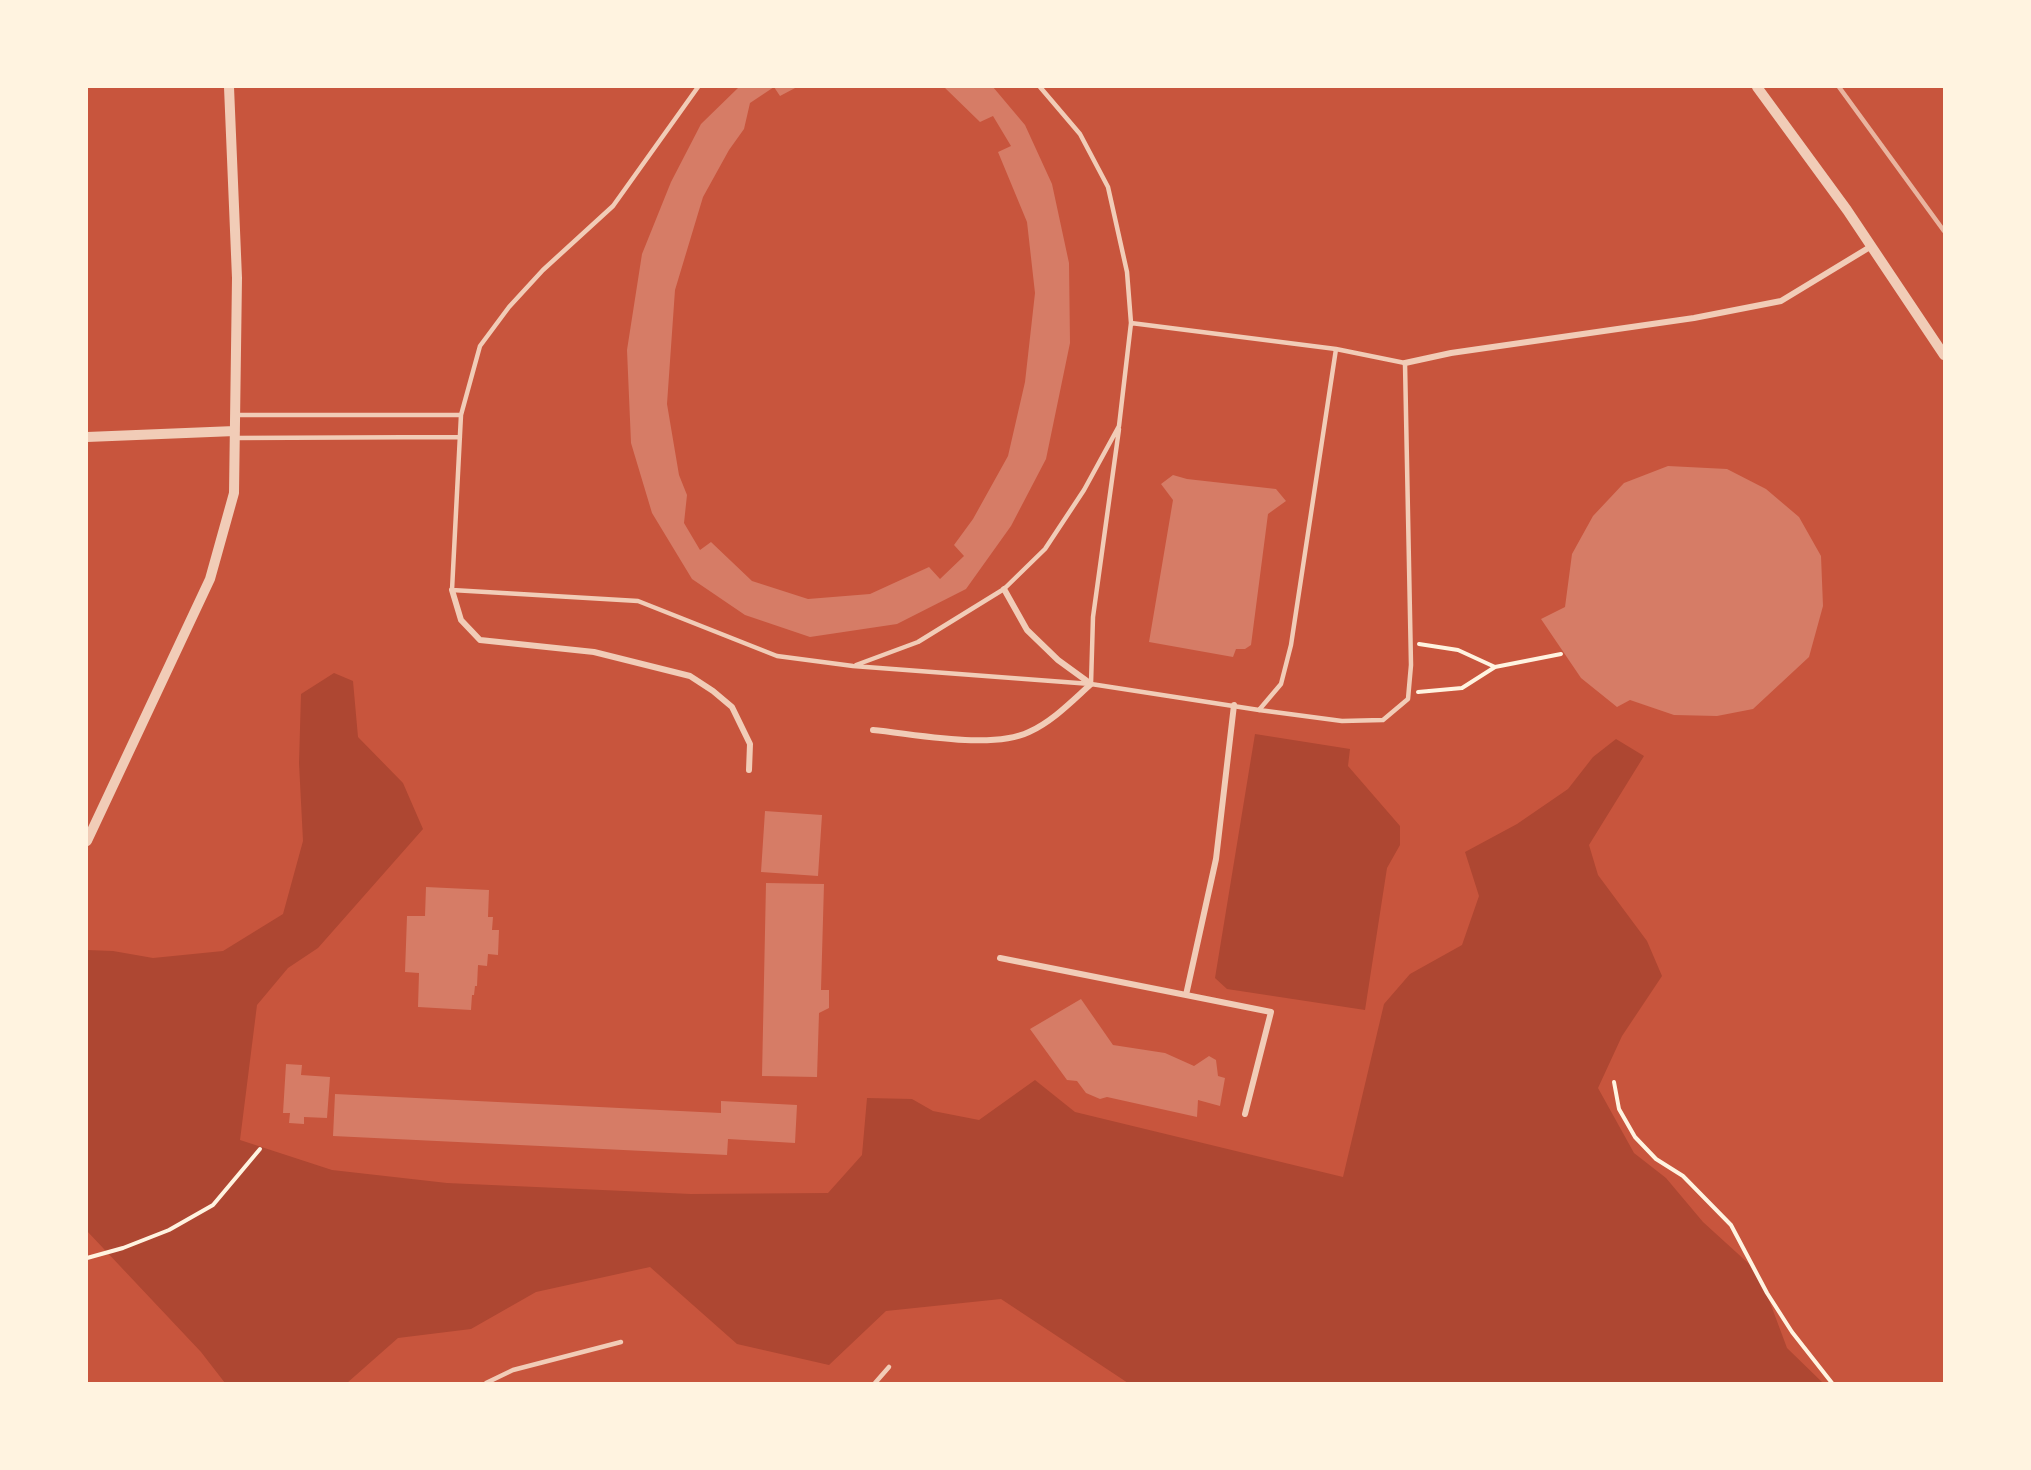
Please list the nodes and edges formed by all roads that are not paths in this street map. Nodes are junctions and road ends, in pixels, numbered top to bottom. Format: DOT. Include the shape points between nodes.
graph roads {
  1 [pos="229,87"];
  2 [pos="698,87"];
  3 [pos="1040,87"];
  4 [pos="1757,87"];
  5 [pos="1870,247"];
  6 [pos="1131,323"];
  7 [pos="1336,349"];
  8 [pos="1944,355"];
  9 [pos="1405,363"];
  10 [pos="235,415"];
  11 [pos="461,415"];
  12 [pos="1119,426"];
  13 [pos="235,435"];
  14 [pos="87,437"];
  15 [pos="460,437"];
  16 [pos="1004,589"];
  17 [pos="452,590"];
  18 [pos="852,666"];
  19 [pos="1091,684"];
  20 [pos="1234,705"];
  21 [pos="1259,710"];
  22 [pos="873,730"];
  23 [pos="749,770"];
  24 [pos="87,841"];
  25 [pos="1000,958"];
  26 [pos="1186,995"];
  27 [pos="1245,1114"];
  28 [pos="621,1342"];
  29 [pos="889,1367"];
  30 [pos="486,1383"];
  31 [pos="875,1383"];
  1 -- 10 [label="street" via="237,278"];
  2 -- 11 [label="lane" via="613,206 543,270 480,345"];
  3 -- 6 [label="lane" via="1080,134 1108,187 1127,272"];
  4 -- 5 [label="street"];
  5 -- 8 [label="street"];
  5 -- 9 [label="street" via="1781,301 1762,306"];
  6 -- 7 [label="lane"];
  6 -- 12 [label="lane"];
  7 -- 9 [label="lane"];
  7 -- 21 [label="lane" via="1291,645 1281,684"];
  9 -- 21 [label="lane" via="1411,665 1407,699 1383,720 1342,721"];
  10 -- 11 [label="lane"];
  10 -- 13 [label="street"];
  11 -- 15 [label="lane"];
  12 -- 16 [label="lane" via="1084,490 1045,549"];
  12 -- 19 [label="lane" via="1093,617"];
  13 -- 14 [label="street"];
  13 -- 15 [label="lane"];
  13 -- 24 [label="street" via="234,493 210,579"];
  15 -- 17 [label="lane"];
  16 -- 18 [label="lane" via="918,642"];
  16 -- 19 [label="street" via="1027,630"];
  17 -- 18 [label="lane" via="638,602 777,656"];
  17 -- 23 [label="street" via="461,620 480,640 594,652 690,676 732,707 750,744"];
  18 -- 19 [label="lane"];
  19 -- 20 [label="lane"];
  19 -- 22 [label="street" via="1050,720 1012,739 976,740"];
  20 -- 21 [label="lane"];
  20 -- 26 [label="street" via="1216,859"];
  25 -- 26 [label="street"];
  26 -- 27 [label="street" via="1271,1012"];
  28 -- 30 [label="lane" via="513,1370"];
  29 -- 31 [label="lane"];
}
